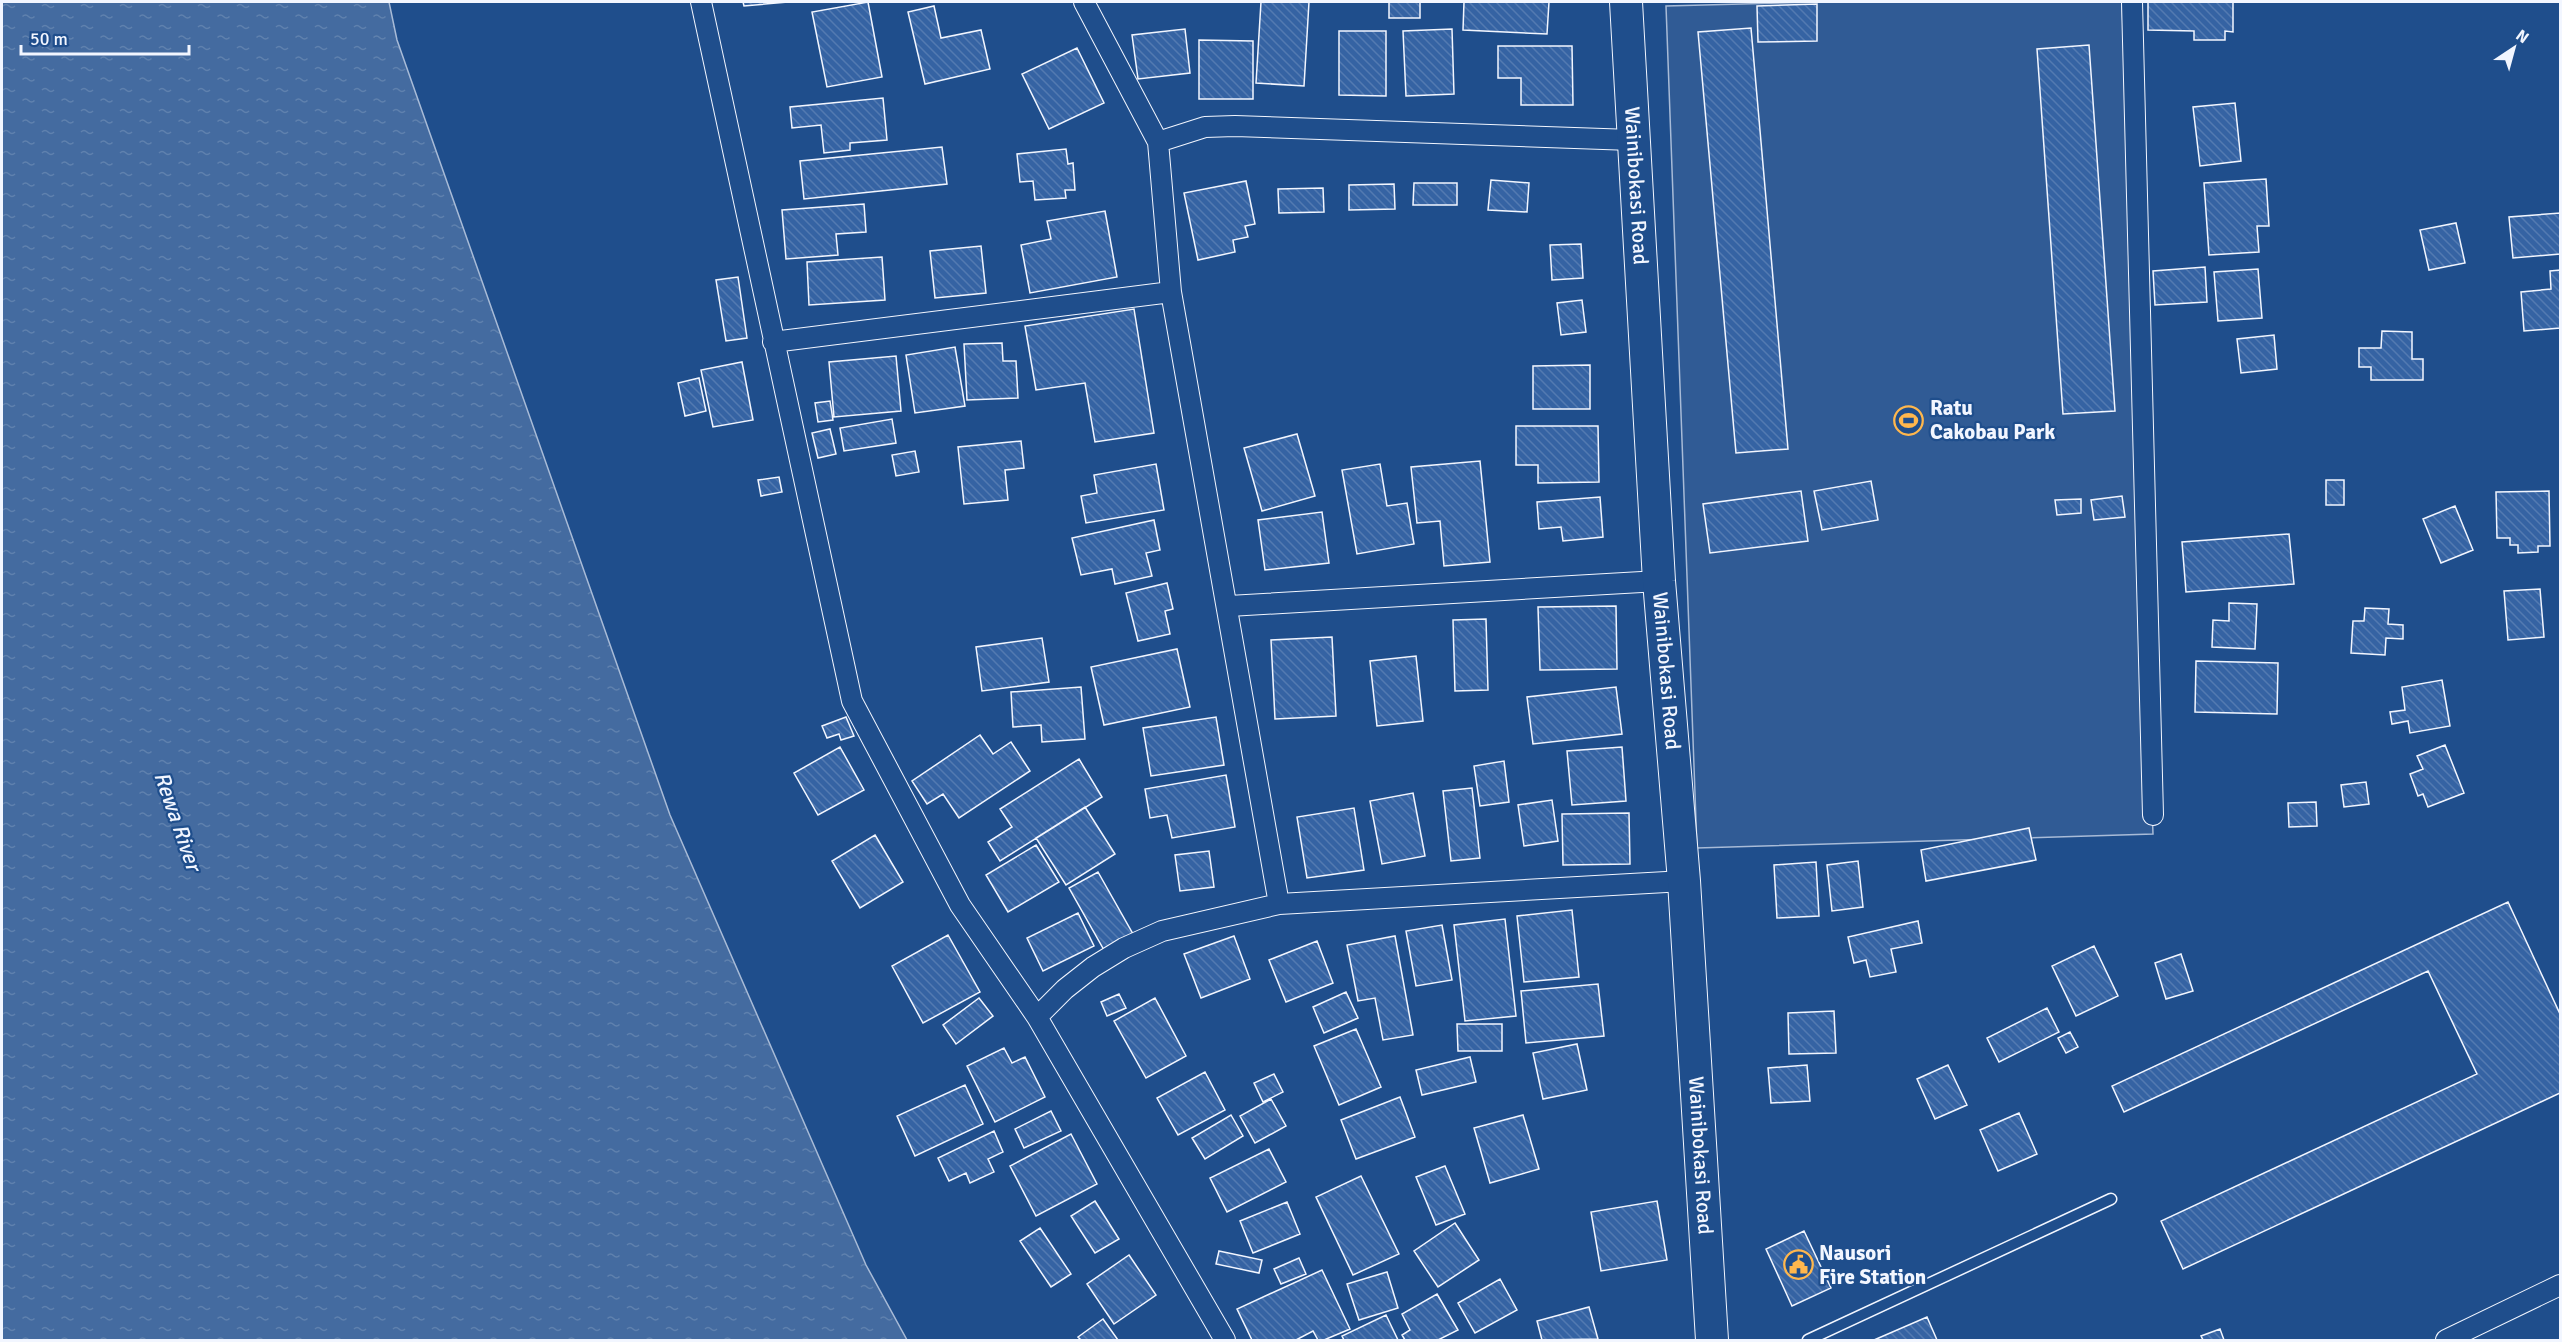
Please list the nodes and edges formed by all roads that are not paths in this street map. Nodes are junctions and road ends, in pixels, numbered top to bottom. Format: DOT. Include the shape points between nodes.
graph roads {
  1 [pos="701,2"];
  2 [pos="1084,2"];
  3 [pos="1626,2"];
  4 [pos="2132,2"];
  5 [pos="1632,140"];
  6 [pos="1158,142"];
  7 [pos="1171,292"];
  8 [pos="773,342"];
  9 [pos="1659,581"];
  10 [pos="1229,606"];
  11 [pos="2154,815"];
  12 [pos="1684,881"];
  13 [pos="1279,904"];
  14 [pos="1037,1017"];
  15 [pos="2110,1199"];
  16 [pos="2560,1285"];
  17 [pos="1225,1341"];
  18 [pos="1712,1341"];
  19 [pos="1808,1341"];
  20 [pos="2446,1341"];
  1 -- 8 [label="street"];
  2 -- 6 [label="street"];
  3 -- 5 [label="main road, Wainibokasi Road"];
  4 -- 11 [label="street"];
  5 -- 6 [label="street" via="1235,126 1205,127"];
  5 -- 9 [label="main road, Wainibokasi Road"];
  6 -- 7 [label="street"];
  7 -- 8 [label="street"];
  7 -- 10 [label="street"];
  8 -- 14 [label="street" via="852,701 960,905"];
  9 -- 10 [label="street"];
  9 -- 12 [label="main road, Wainibokasi Road"];
  10 -- 13 [label="street"];
  12 -- 13 [label="street"];
  12 -- 18 [label="main road, Wainibokasi Road"];
  13 -- 14 [label="street" via="1162,931 1134,944 1093,967"];
  14 -- 17 [label="street"];
  15 -- 19 [label="lane"];
  16 -- 20 [label="street"];
}
